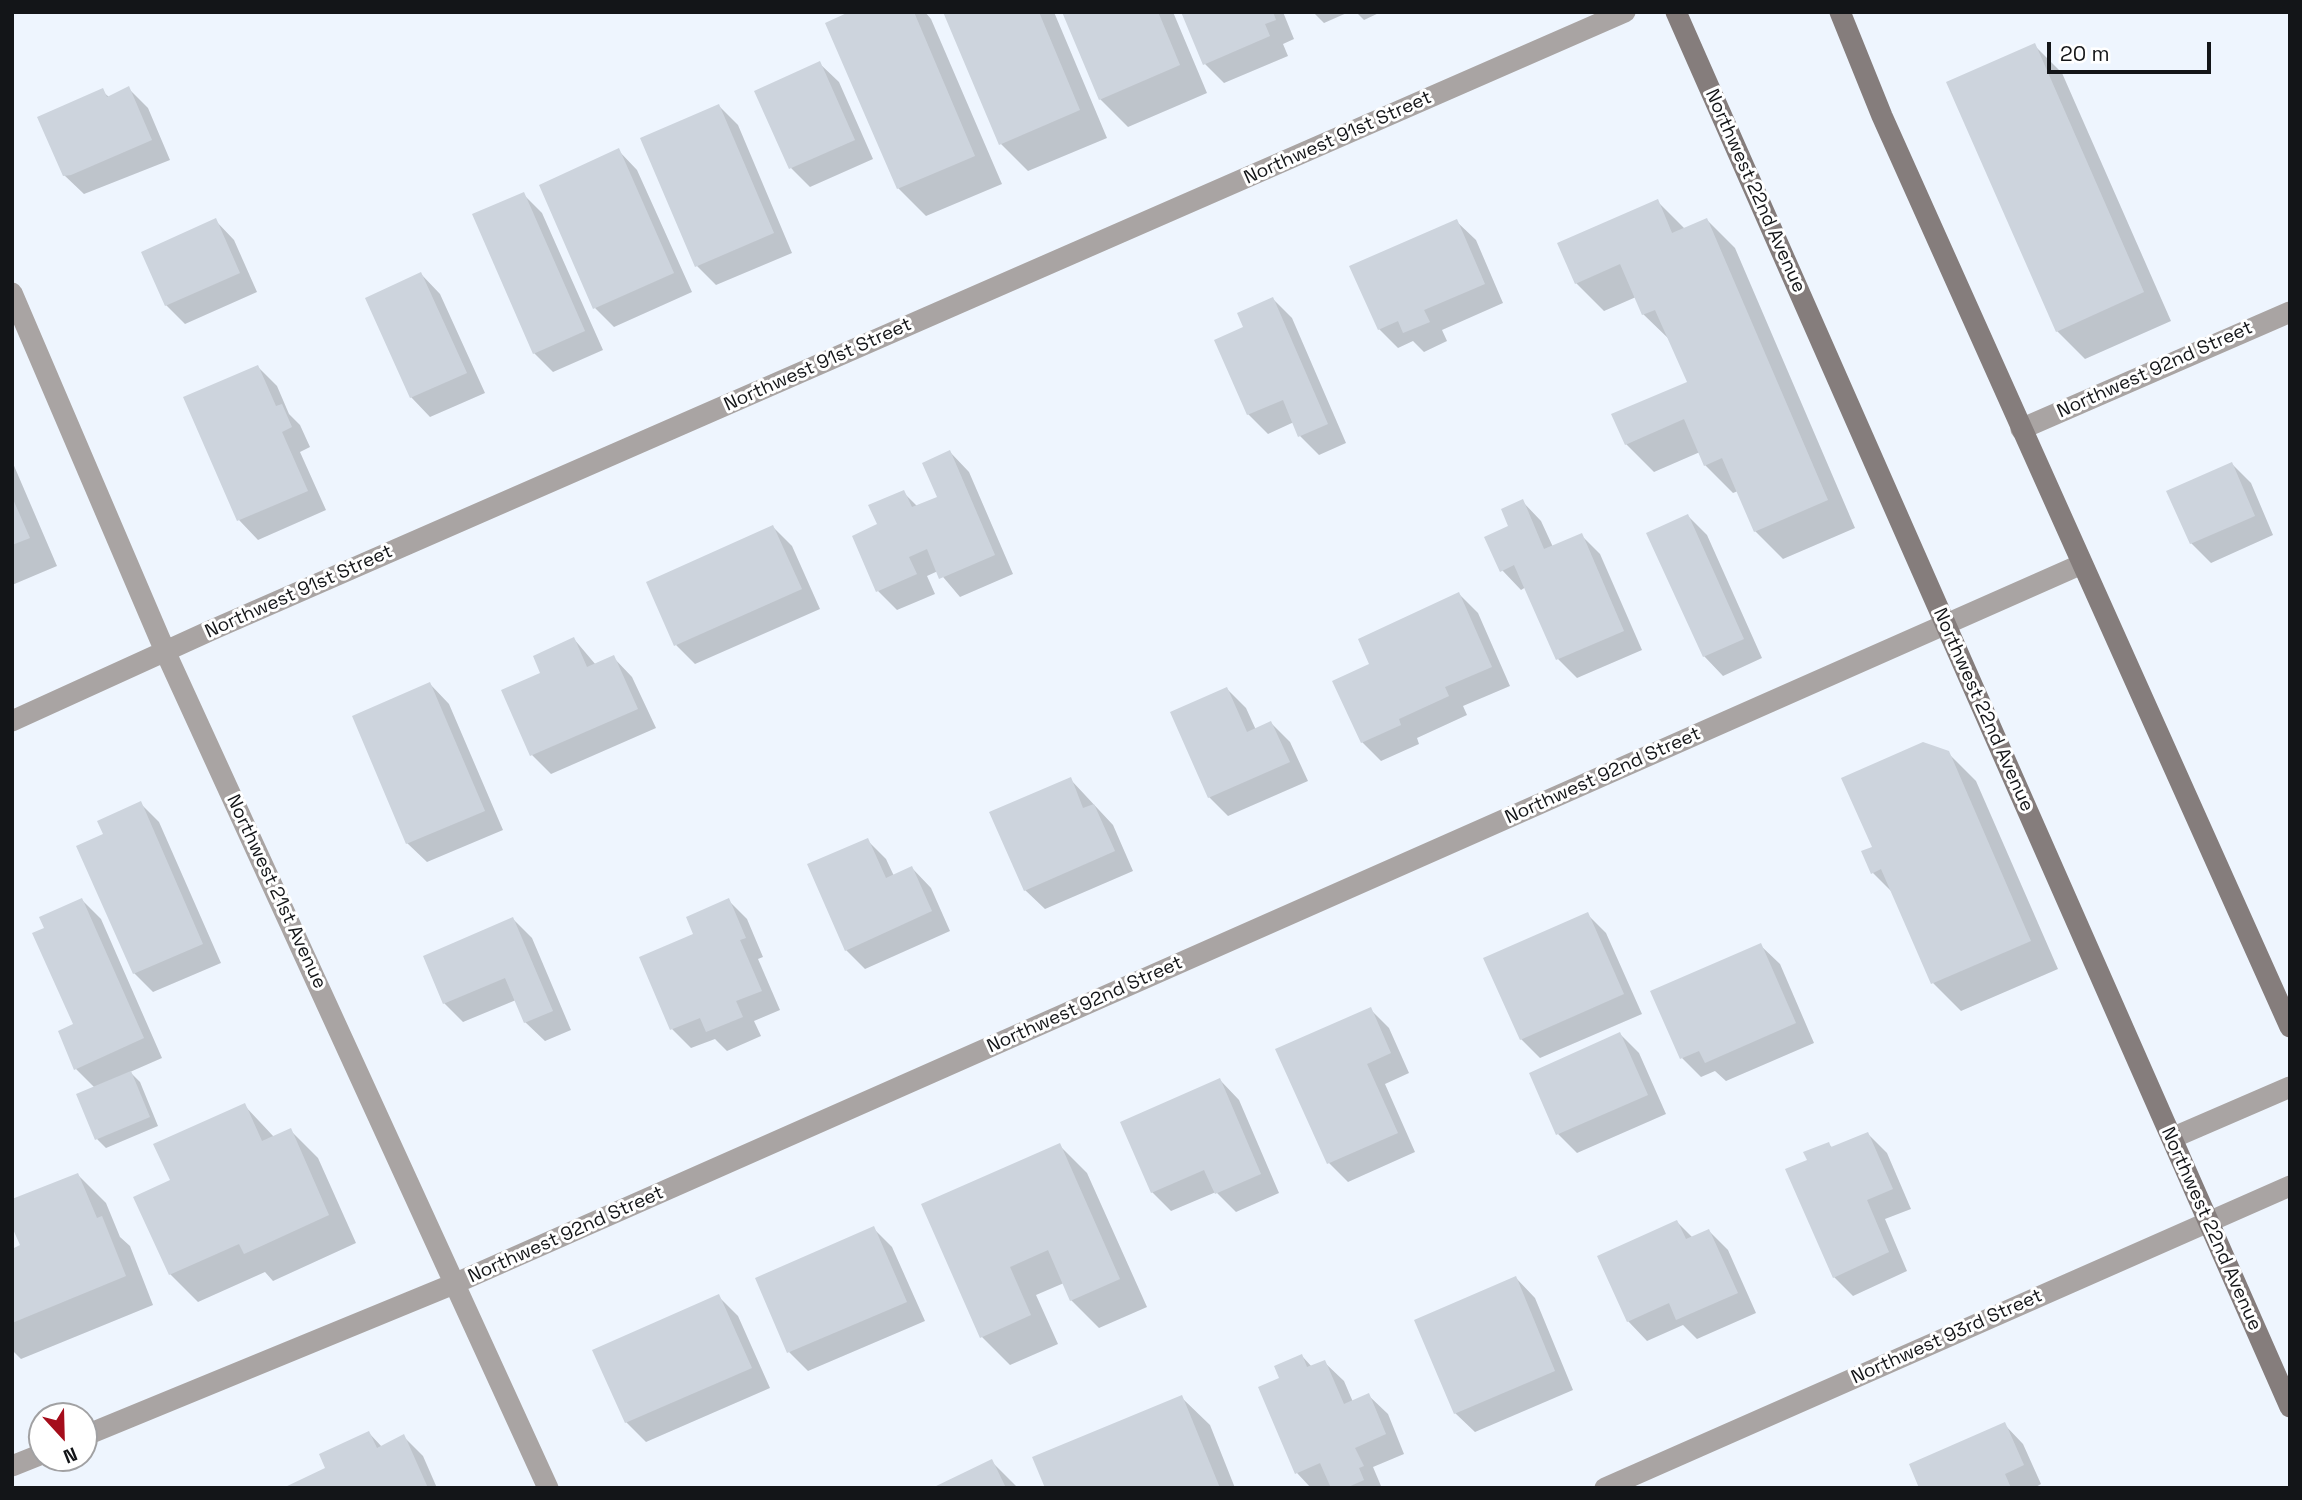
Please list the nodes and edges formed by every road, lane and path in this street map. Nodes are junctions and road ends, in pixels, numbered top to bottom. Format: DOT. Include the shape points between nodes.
graph roads {
  1 [pos="1625,12"];
  2 [pos="1676,12"];
  3 [pos="1840,12"];
  4 [pos="12,293"];
  5 [pos="2290,312"];
  6 [pos="2021,429"];
  7 [pos="2082,564"];
  8 [pos="1945,624"];
  9 [pos="165,651"];
  10 [pos="12,721"];
  11 [pos="2290,1027"];
  12 [pos="2290,1087"];
  13 [pos="2172,1138"];
  14 [pos="2290,1186"];
  15 [pos="2208,1222"];
  16 [pos="456,1283"];
  17 [pos="2290,1407"];
  18 [pos="98,1430"];
  19 [pos="548,1488"];
  20 [pos="1605,1488"];
  1 -- 9 [label="street, Northwest 91st Street"];
  2 -- 8 [label="main road, Northwest 22nd Avenue"];
  3 -- 6 [label="main road"];
  4 -- 9 [label="street, Northwest 21st Avenue"];
  5 -- 6 [label="street, Northwest 92nd Street"];
  6 -- 7 [label="main road"];
  7 -- 8 [label="street, Northwest 92nd Street"];
  7 -- 11 [label="main road"];
  8 -- 13 [label="main road, Northwest 22nd Avenue"];
  8 -- 16 [label="street, Northwest 92nd Street"];
  9 -- 10 [label="street, Northwest 91st Street"];
  9 -- 16 [label="street, Northwest 21st Avenue"];
  12 -- 13 [label="street"];
  13 -- 15 [label="main road, Northwest 22nd Avenue"];
  14 -- 15 [label="street, Northwest 93rd Street"];
  15 -- 17 [label="main road, Northwest 22nd Avenue"];
  15 -- 20 [label="street, Northwest 93rd Street"];
  16 -- 18 [label="street, Northwest 92nd Street"];
  16 -- 19 [label="street, Northwest 21st Avenue"];
}
